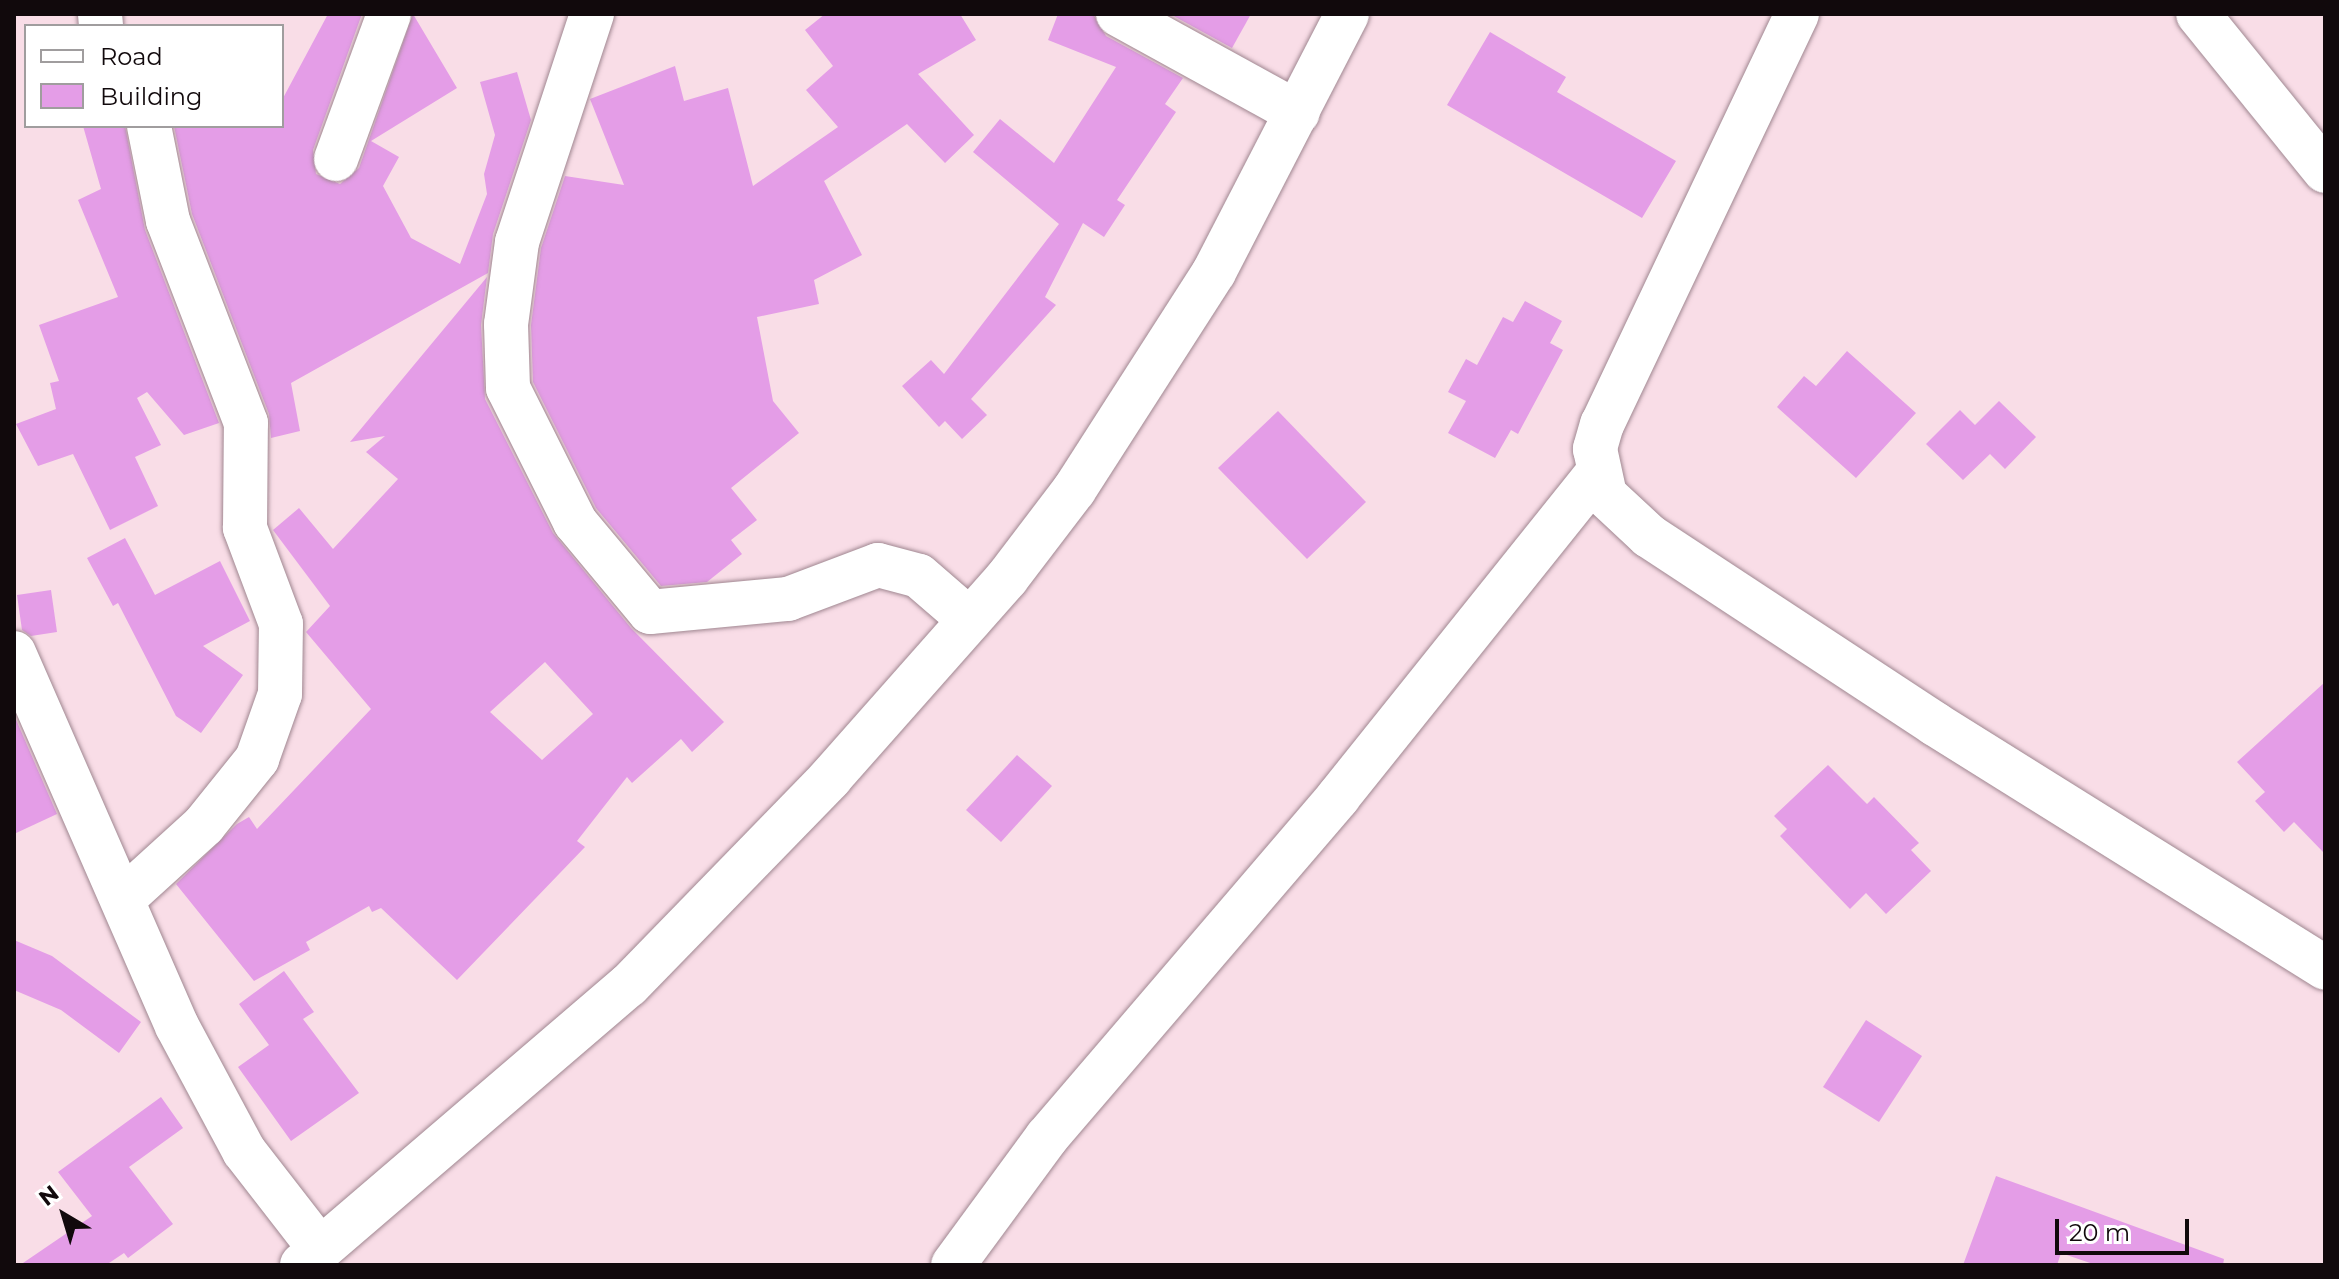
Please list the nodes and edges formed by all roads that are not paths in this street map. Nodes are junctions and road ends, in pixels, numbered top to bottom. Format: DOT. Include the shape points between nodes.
graph roads {
  1 [pos="389,14"];
  2 [pos="592,14"];
  3 [pos="1118,14"];
  4 [pos="1347,14"];
  5 [pos="1797,14"];
  6 [pos="2198,14"];
  7 [pos="1298,113"];
  8 [pos="149,128"];
  9 [pos="336,159"];
  10 [pos="2325,171"];
  11 [pos="1596,475"];
  12 [pos="970,620"];
  13 [pos="14,653"];
  14 [pos="24,702"];
  15 [pos="125,897"];
  16 [pos="2325,968"];
  17 [pos="311,1257"];
  18 [pos="953,1265"];
  1 -- 9 [label="street"];
  2 -- 12 [label="street" via="517,242 506,324 508,388 575,522 650,612 788,599 878,565 919,576"];
  3 -- 7 [label="street"];
  4 -- 7 [label="street"];
  5 -- 11 [label="street" via="1602,424"];
  6 -- 10 [label="street"];
  7 -- 12 [label="street" via="1214,272 1140,392 1074,490"];
  8 -- 15 [label="street" via="168,221 246,423 245,528 281,624 280,694 257,759 204,825"];
  11 -- 16 [label="street" via="1620,514 1649,536"];
  11 -- 18 [label="street" via="1338,797 1047,1137"];
  12 -- 17 [label="street" via="830,778 629,985"];
  13 -- 14 [label="street"];
  14 -- 15 [label="street"];
  15 -- 17 [label="street" via="177,1026 223,1115"];
}
